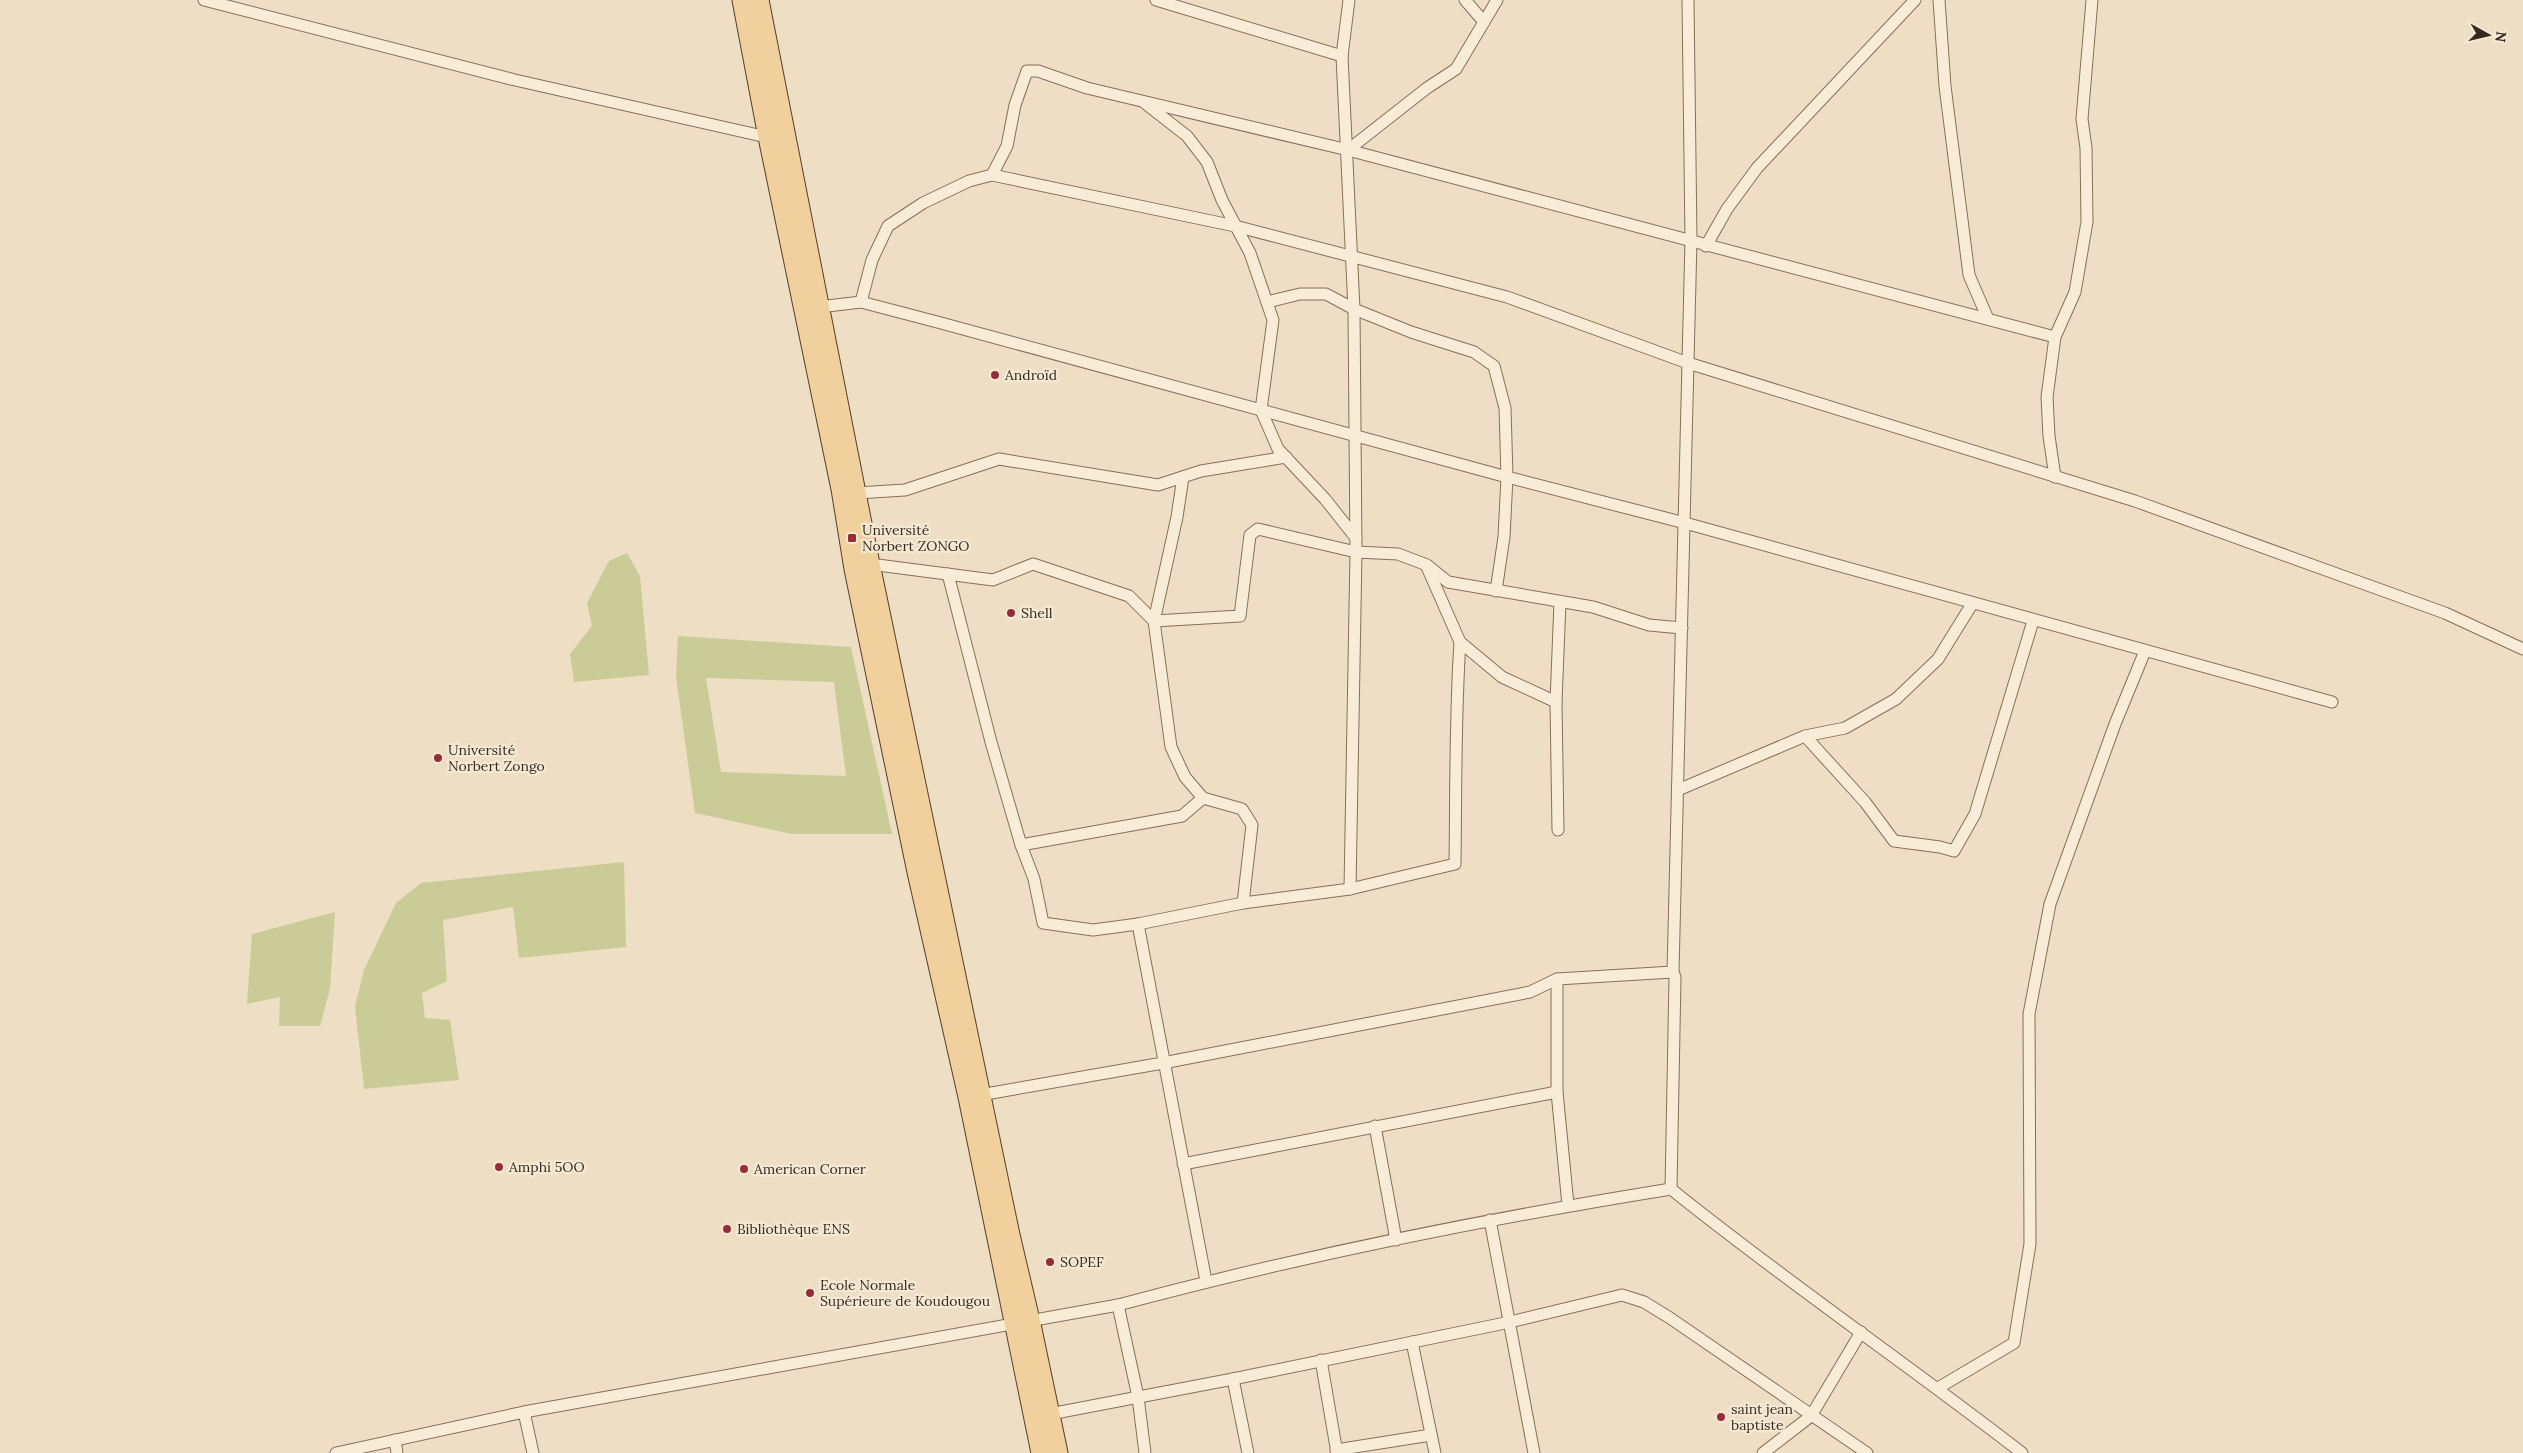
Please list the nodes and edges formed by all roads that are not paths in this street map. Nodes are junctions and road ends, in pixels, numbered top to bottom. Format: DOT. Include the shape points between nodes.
graph roads {
  1 [pos="207,0"];
  2 [pos="742,0"];
  3 [pos="759,0"];
  4 [pos="1156,0"];
  5 [pos="1348,0"];
  6 [pos="1465,0"];
  7 [pos="1497,0"];
  8 [pos="1688,0"];
  9 [pos="1915,0"];
  10 [pos="1940,0"];
  11 [pos="2092,0"];
  12 [pos="1484,22"];
  13 [pos="1342,56"];
  14 [pos="1143,101"];
  15 [pos="777,138"];
  16 [pos="1348,150"];
  17 [pos="992,174"];
  18 [pos="1235,226"];
  19 [pos="1691,240"];
  20 [pos="1706,246"];
  21 [pos="1350,256"];
  22 [pos="861,302"];
  23 [pos="1267,302"];
  24 [pos="819,306"];
  25 [pos="1354,309"];
  26 [pos="1988,320"];
  27 [pos="2055,337"];
  28 [pos="1688,363"];
  29 [pos="1261,410"];
  30 [pos="1353,436"];
  31 [pos="1286,457"];
  32 [pos="1183,477"];
  33 [pos="1506,477"];
  34 [pos="2056,477"];
  35 [pos="857,493"];
  36 [pos="1684,523"];
  37 [pos="1356,538"];
  38 [pos="1356,552"];
  39 [pos="870,564"];
  40 [pos="1427,565"];
  41 [pos="948,574"];
  42 [pos="1496,591"];
  43 [pos="1560,602"];
  44 [pos="1972,604"];
  45 [pos="1154,620"];
  46 [pos="2034,621"];
  47 [pos="1682,628"];
  48 [pos="1460,642"];
  49 [pos="2523,649"];
  50 [pos="2145,651"];
  51 [pos="1556,702"];
  52 [pos="2332,702"];
  53 [pos="1805,736"];
  54 [pos="1678,790"];
  55 [pos="1203,798"];
  56 [pos="1558,830"];
  57 [pos="1021,845"];
  58 [pos="1350,889"];
  59 [pos="1243,903"];
  60 [pos="1138,924"];
  61 [pos="1673,972"];
  62 [pos="1556,979"];
  63 [pos="1163,1063"];
  64 [pos="1557,1092"];
  65 [pos="980,1095"];
  66 [pos="1375,1126"];
  67 [pos="1183,1164"];
  68 [pos="1671,1189"];
  69 [pos="1568,1206"];
  70 [pos="1490,1220"];
  71 [pos="1396,1240"];
  72 [pos="1206,1281"];
  73 [pos="1118,1305"];
  74 [pos="1022,1321"];
  75 [pos="1510,1322"];
  76 [pos="1861,1332"];
  77 [pos="1412,1342"];
  78 [pos="1321,1360"];
  79 [pos="1232,1379"];
  80 [pos="1938,1388"];
  81 [pos="1138,1397"];
  82 [pos="524,1412"];
  83 [pos="1050,1414"];
  84 [pos="1811,1416"];
  85 [pos="1431,1435"];
  86 [pos="395,1440"];
  87 [pos="1336,1452"];
  88 [pos="336,1453"];
  89 [pos="397,1453"];
  90 [pos="533,1453"];
  91 [pos="1052,1453"];
  92 [pos="1145,1453"];
  93 [pos="1248,1453"];
  94 [pos="1435,1453"];
  95 [pos="1534,1453"];
  96 [pos="1763,1453"];
  97 [pos="1867,1453"];
  98 [pos="2022,1453"];
  1 -- 15 [label="street" via="516,80"];
  2 -- 15 [label="main road"];
  3 -- 15 [label="main road"];
  4 -- 13 [label="street"];
  5 -- 13 [label="street"];
  6 -- 12 [label="street"];
  7 -- 12 [label="street"];
  8 -- 19 [label="street"];
  9 -- 20 [label="street" via="1757,168 1727,209"];
  10 -- 26 [label="street" via="1945,86 1969,275"];
  11 -- 27 [label="street" via="2082,119 2086,148 2087,222 2075,292"];
  12 -- 16 [label="street" via="1456,69"];
  13 -- 16 [label="street"];
  14 -- 16 [label="street"];
  14 -- 17 [label="street" via="1087,88 1038,71 1027,71 1015,105 1007,146"];
  14 -- 18 [label="street" via="1187,136 1207,162"];
  15 -- 24 [label="main road"];
  15 -- 74 [label="main road" via="858,589 917,872"];
  16 -- 19 [label="street"];
  16 -- 21 [label="street"];
  17 -- 18 [label="street"];
  17 -- 22 [label="street" via="968,180 888,226 872,260"];
  18 -- 21 [label="street"];
  18 -- 23 [label="street" via="1250,253"];
  19 -- 20 [label="street"];
  19 -- 28 [label="street"];
  20 -- 26 [label="street"];
  21 -- 25 [label="street"];
  21 -- 28 [label="street" via="1507,297"];
  22 -- 24 [label="street"];
  22 -- 29 [label="street"];
  23 -- 25 [label="street" via="1300,294 1326,294"];
  23 -- 29 [label="street" via="1273,320"];
  24 -- 35 [label="main road"];
  25 -- 30 [label="street"];
  25 -- 33 [label="street" via="1474,352 1494,366 1505,408"];
  26 -- 27 [label="street"];
  27 -- 34 [label="street" via="2047,397"];
  28 -- 34 [label="street"];
  28 -- 36 [label="street"];
  29 -- 30 [label="street"];
  29 -- 31 [label="street" via="1278,449"];
  30 -- 33 [label="street"];
  30 -- 37 [label="street"];
  31 -- 32 [label="street"];
  31 -- 37 [label="street"];
  32 -- 35 [label="street" via="1158,485 999,460 905,490"];
  32 -- 45 [label="street"];
  33 -- 36 [label="street"];
  33 -- 42 [label="street" via="1504,537"];
  34 -- 49 [label="street" via="2135,501 2444,613"];
  35 -- 39 [label="main road"];
  36 -- 44 [label="street"];
  36 -- 47 [label="street"];
  37 -- 38 [label="street"];
  38 -- 40 [label="street" via="1398,554"];
  38 -- 45 [label="street" via="1258,529 1250,535 1240,616"];
  38 -- 58 [label="street"];
  39 -- 41 [label="street"];
  39 -- 65 [label="main road"];
  40 -- 42 [label="street" via="1448,582"];
  40 -- 48 [label="street"];
  41 -- 45 [label="street" via="993,580 1033,564 1129,596"];
  41 -- 57 [label="street"];
  42 -- 43 [label="street"];
  43 -- 47 [label="street" via="1593,607 1649,625"];
  43 -- 51 [label="street"];
  44 -- 46 [label="street"];
  44 -- 53 [label="street" via="1938,659 1896,699 1845,728"];
  45 -- 55 [label="street" via="1171,747 1185,777"];
  46 -- 50 [label="street"];
  46 -- 53 [label="street" via="1975,814 1954,851 1894,841 1865,802"];
  47 -- 54 [label="street"];
  48 -- 51 [label="street" via="1502,677"];
  48 -- 58 [label="street" via="1456,690 1455,864"];
  50 -- 52 [label="street"];
  50 -- 80 [label="street" via="2050,904 2029,1014 2030,1244 2014,1343"];
  51 -- 56 [label="street"];
  53 -- 54 [label="street"];
  54 -- 61 [label="street"];
  55 -- 57 [label="street" via="1182,816"];
  55 -- 59 [label="street" via="1242,809 1252,825"];
  57 -- 60 [label="street" via="1034,879 1043,924 1093,930"];
  58 -- 59 [label="street"];
  59 -- 60 [label="street"];
  60 -- 63 [label="street"];
  61 -- 62 [label="street"];
  61 -- 68 [label="street"];
  62 -- 63 [label="street" via="1530,992"];
  62 -- 64 [label="street"];
  63 -- 65 [label="street"];
  63 -- 67 [label="street" via="1172,1092"];
  64 -- 66 [label="street"];
  64 -- 69 [label="street"];
  65 -- 74 [label="main road" via="1010,1235"];
  66 -- 67 [label="street"];
  66 -- 71 [label="street"];
  67 -- 72 [label="street"];
  68 -- 69 [label="street"];
  68 -- 76 [label="street" via="1728,1236"];
  69 -- 70 [label="street"];
  70 -- 71 [label="street"];
  70 -- 75 [label="street"];
  71 -- 72 [label="street"];
  72 -- 73 [label="street"];
  73 -- 74 [label="street"];
  73 -- 81 [label="street"];
  74 -- 82 [label="street"];
  74 -- 83 [label="main road"];
  74 -- 91 [label="main road"];
  75 -- 77 [label="street"];
  75 -- 84 [label="street" via="1622,1295 1644,1302 1670,1318"];
  75 -- 95 [label="street"];
  76 -- 80 [label="street"];
  76 -- 84 [label="street"];
  77 -- 78 [label="street"];
  77 -- 85 [label="street"];
  78 -- 79 [label="street"];
  78 -- 87 [label="street"];
  79 -- 81 [label="street"];
  79 -- 93 [label="street"];
  80 -- 98 [label="street"];
  81 -- 83 [label="street"];
  81 -- 92 [label="street"];
  82 -- 86 [label="street"];
  82 -- 90 [label="street"];
  83 -- 91 [label="main road"];
  84 -- 96 [label="street"];
  84 -- 97 [label="street"];
  85 -- 87 [label="street"];
  85 -- 94 [label="street"];
  86 -- 88 [label="street"];
  86 -- 89 [label="street"];
}
